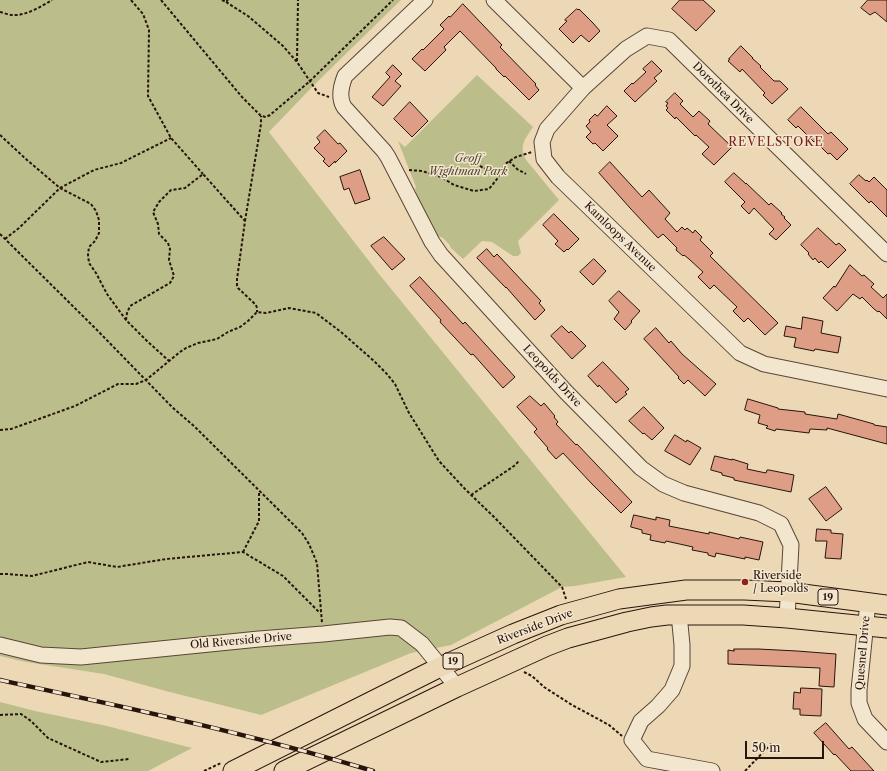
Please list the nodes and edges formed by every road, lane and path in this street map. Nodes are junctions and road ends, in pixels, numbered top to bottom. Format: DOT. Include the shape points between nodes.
graph roads {
  1 [pos="52,0"];
  2 [pos="131,0"];
  3 [pos="161,0"];
  4 [pos="222,0"];
  5 [pos="298,0"];
  6 [pos="393,0"];
  7 [pos="425,0"];
  8 [pos="494,0"];
  9 [pos="227,1"];
  10 [pos="0,12"];
  11 [pos="297,62"];
  12 [pos="310,81"];
  13 [pos="583,88"];
  14 [pos="341,99"];
  15 [pos="261,116"];
  16 [pos="0,135"];
  17 [pos="172,138"];
  18 [pos="542,150"];
  19 [pos="509,162"];
  20 [pos="476,163"];
  21 [pos="396,172"];
  22 [pos="500,173"];
  23 [pos="203,174"];
  24 [pos="526,174"];
  25 [pos="60,188"];
  26 [pos="246,221"];
  27 [pos="0,234"];
  28 [pos="5,239"];
  29 [pos="887,254"];
  30 [pos="257,312"];
  31 [pos="126,320"];
  32 [pos="169,361"];
  33 [pos="146,380"];
  34 [pos="887,388"];
  35 [pos="0,430"];
  36 [pos="519,461"];
  37 [pos="259,491"];
  38 [pos="471,495"];
  39 [pos="243,552"];
  40 [pos="0,574"];
  41 [pos="788,592"];
  42 [pos="566,600"];
  43 [pos="868,602"];
  44 [pos="887,605"];
  45 [pos="321,614"];
  46 [pos="679,614"];
  47 [pos="786,618"];
  48 [pos="866,626"];
  49 [pos="887,628"];
  50 [pos="323,634"];
  51 [pos="0,645"];
  52 [pos="440,667"];
  53 [pos="520,669"];
  54 [pos="457,687"];
  55 [pos="0,714"];
  56 [pos="632,740"];
  57 [pos="887,742"];
  58 [pos="772,743"];
  59 [pos="129,759"];
  60 [pos="233,771"];
  61 [pos="284,771"];
  62 [pos="712,771"];
  63 [pos="745,771"];
  1 -- 10 [label="path" via="24,14"];
  2 -- 17 [label="path" via="143,14 149,30 148,96"];
  3 -- 15 [label="path"];
  4 -- 9 [label="path"];
  5 -- 11 [label="path"];
  6 -- 12 [label="path"];
  7 -- 14 [label="street" via="346,75 342,83"];
  8 -- 13 [label="street"];
  9 -- 11 [label="path" via="283,46"];
  11 -- 12 [label="path"];
  12 -- 14 [label="path" via="318,93"];
  12 -- 15 [label="path" via="270,115"];
  13 -- 18 [label="street" via="547,129"];
  13 -- 29 [label="street, Dorothea Drive" via="626,49 647,36 669,40"];
  14 -- 21 [label="street, Leopolds Drive" via="344,107 384,151"];
  15 -- 26 [label="path"];
  16 -- 25 [label="path"];
  17 -- 23 [label="path"];
  17 -- 25 [label="path" via="121,163 94,170"];
  18 -- 19 [label="path" via="527,153"];
  18 -- 34 [label="street, Kamloops Avenue" via="544,159 558,177 740,353 764,364"];
  19 -- 22 [label="path"];
  19 -- 24 [label="path"];
  20 -- 22 [label="path"];
  21 -- 22 [label="path" via="422,171 474,191 489,189"];
  21 -- 41 [label="street, Leopolds Drive" via="441,255 566,392 641,468 663,484 684,493 759,513 781,524 792,545"];
  23 -- 26 [label="path"];
  23 -- 31 [label="path" via="185,188 171,190 153,212 159,234 170,249 169,260 174,276 170,282 130,306"];
  25 -- 28 [label="path"];
  25 -- 31 [label="path" via="91,204 96,212 99,233 89,247 89,263 115,308"];
  26 -- 30 [label="path" via="237,286 256,305"];
  27 -- 28 [label="path"];
  28 -- 33 [label="path"];
  30 -- 32 [label="path" via="240,327 217,339 186,348"];
  30 -- 38 [label="path" via="266,313 289,308 316,313 374,360 395,384 409,413 439,461"];
  31 -- 32 [label="path"];
  32 -- 33 [label="path"];
  33 -- 35 [label="path" via="136,384 118,384 75,406 11,429"];
  33 -- 37 [label="path"];
  36 -- 38 [label="path"];
  37 -- 39 [label="path" via="259,521"];
  37 -- 45 [label="path" via="302,533 309,544 318,563"];
  38 -- 42 [label="path" via="562,587"];
  39 -- 40 [label="path" via="166,559 117,567 88,562 32,576"];
  39 -- 45 [label="path" via="283,576"];
  41 -- 43 [label="main road, Riverside Drive / 19"];
  41 -- 47 [label="street, Leopolds Drive"];
  41 -- 52 [label="main road, Riverside Drive / 19" via="686,590 619,599 542,622"];
  43 -- 44 [label="main road, Riverside Drive / 19"];
  43 -- 48 [label="street, Quesnel Drive"];
  45 -- 50 [label="path"];
  46 -- 47 [label="main road, Riverside Drive / 19"];
  46 -- 54 [label="main road, Riverside Drive / 19" via="627,622 568,638"];
  46 -- 56 [label="street" via="682,666 672,690 641,720"];
  47 -- 48 [label="main road, Riverside Drive / 19"];
  48 -- 49 [label="main road, Riverside Drive / 19"];
  48 -- 57 [label="street, Quesnel Drive" via="859,703 865,719"];
  50 -- 51 [label="street, Old Riverside Drive" via="259,638 82,657 41,655"];
  50 -- 52 [label="street, Old Riverside Drive" via="402,628 422,644"];
  52 -- 54 [label="street, Old Riverside Drive"];
  52 -- 60 [label="main road, Riverside Drive / 19"];
  53 -- 56 [label="path" via="572,705"];
  54 -- 61 [label="main road, Riverside Drive / 19"];
  55 -- 59 [label="path" via="20,714 48,738 101,762"];
  56 -- 62 [label="street" via="647,759"];
  58 -- 63 [label="path"];
}
